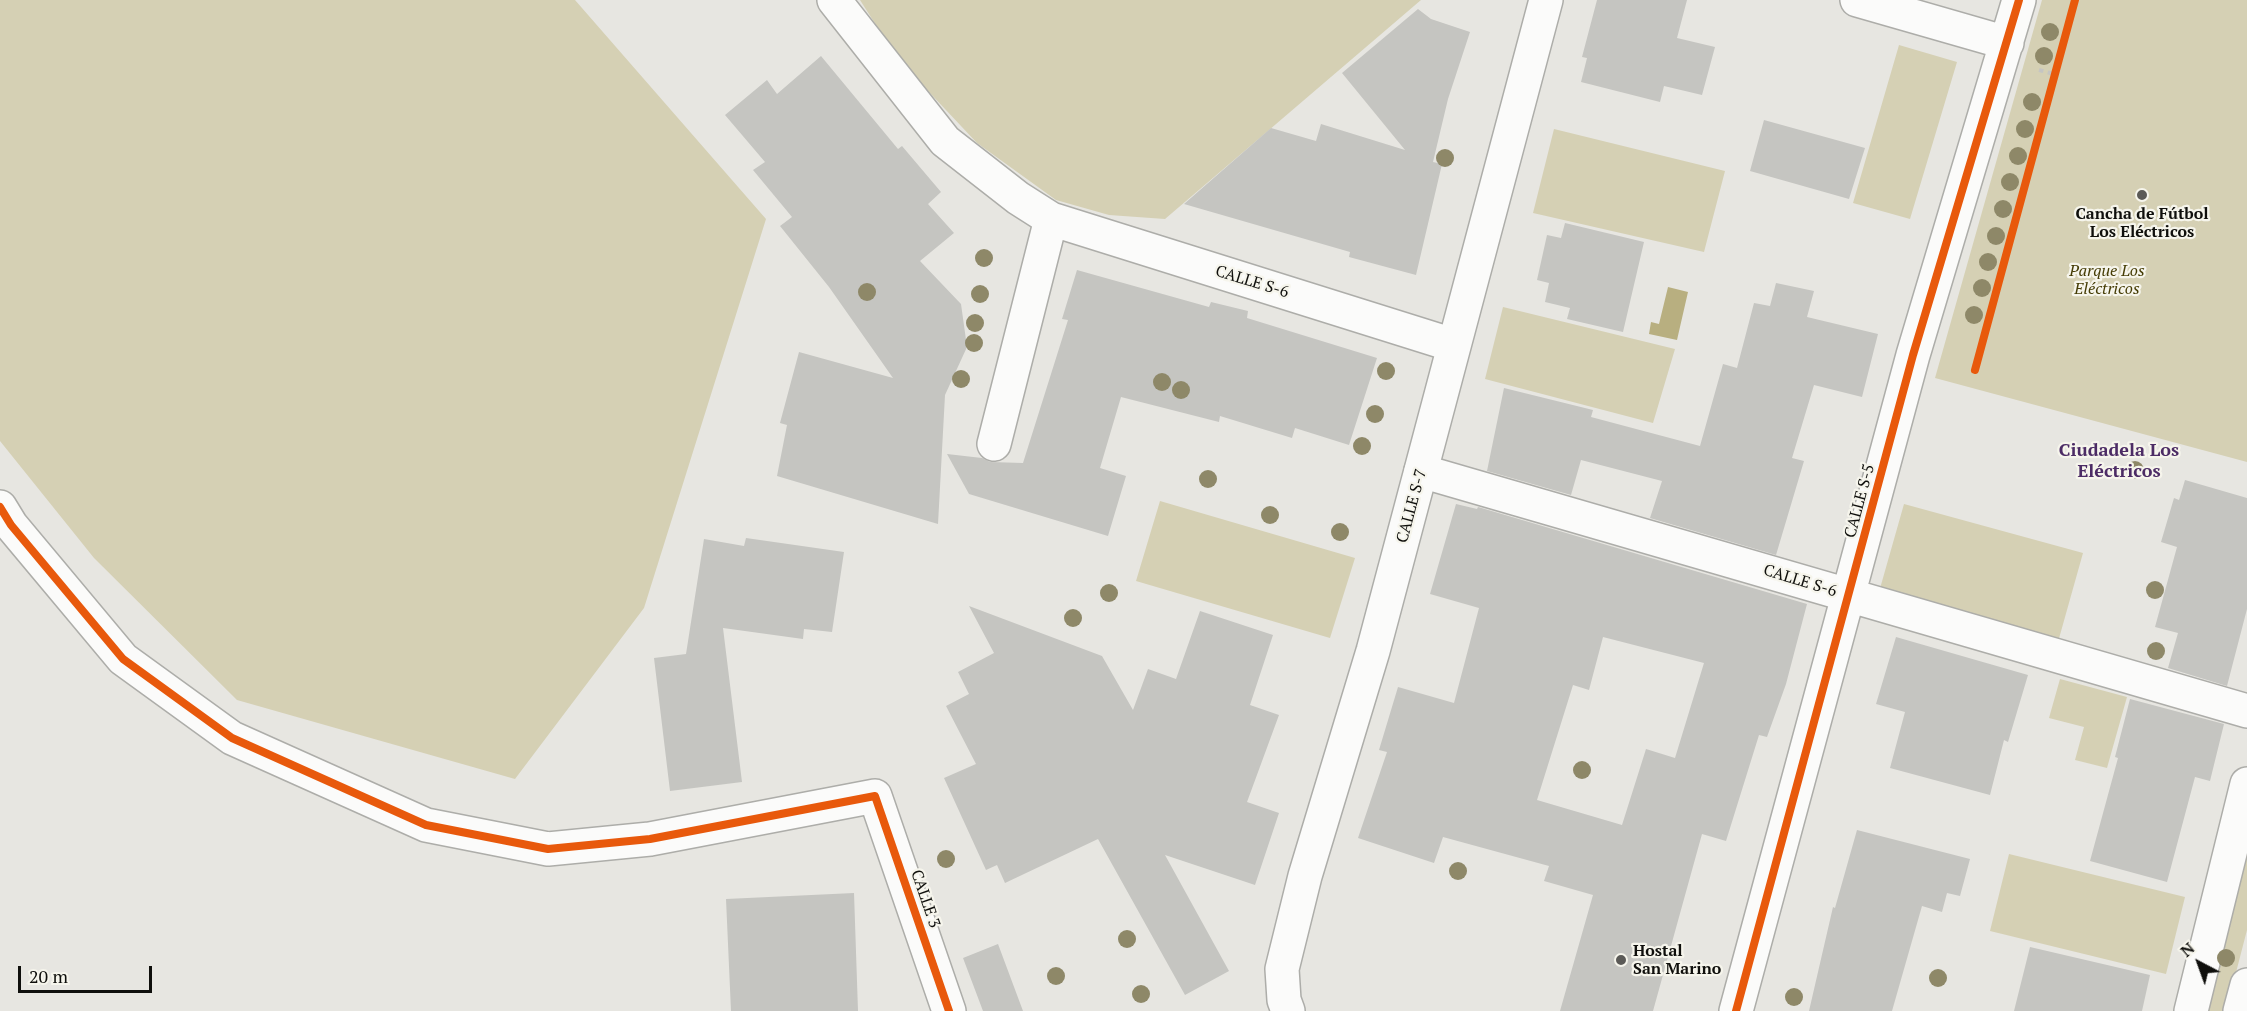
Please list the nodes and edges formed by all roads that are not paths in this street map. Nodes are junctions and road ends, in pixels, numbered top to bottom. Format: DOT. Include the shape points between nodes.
graph roads {
  1 [pos="834,0"];
  2 [pos="1546,0"];
  3 [pos="1857,0"];
  4 [pos="2019,0"];
  5 [pos="2007,43"];
  6 [pos="1051,219"];
  7 [pos="1453,345"];
  8 [pos="994,444"];
  9 [pos="1421,471"];
  10 [pos="0,507"];
  11 [pos="1849,597"];
  12 [pos="2247,711"];
  13 [pos="2247,784"];
  14 [pos="2247,985"];
  15 [pos="950,1011"];
  16 [pos="1288,1011"];
  17 [pos="1736,1011"];
  18 [pos="2191,1011"];
  19 [pos="2240,1011"];
  1 -- 6 [label="street, CALLE S-6" via="945,141"];
  2 -- 7 [label="street, CALLE S-7"];
  3 -- 5 [label="street"];
  4 -- 5 [label="street, CALLE S-5"];
  5 -- 11 [label="street, CALLE S-5" via="1913,355"];
  6 -- 7 [label="street, CALLE S-6"];
  6 -- 8 [label="street"];
  7 -- 9 [label="street, CALLE S-7"];
  9 -- 11 [label="street, CALLE S-6"];
  9 -- 16 [label="street, CALLE S-7" via="1284,958 1284,1000"];
  10 -- 15 [label="street, CALLE 3" via="123,658 232,738 426,825 548,849 650,839 875,796"];
  11 -- 12 [label="street, CALLE S-6"];
  11 -- 17 [label="street, CALLE S-5"];
  13 -- 18 [label="street"];
  14 -- 19 [label="street"];
}
